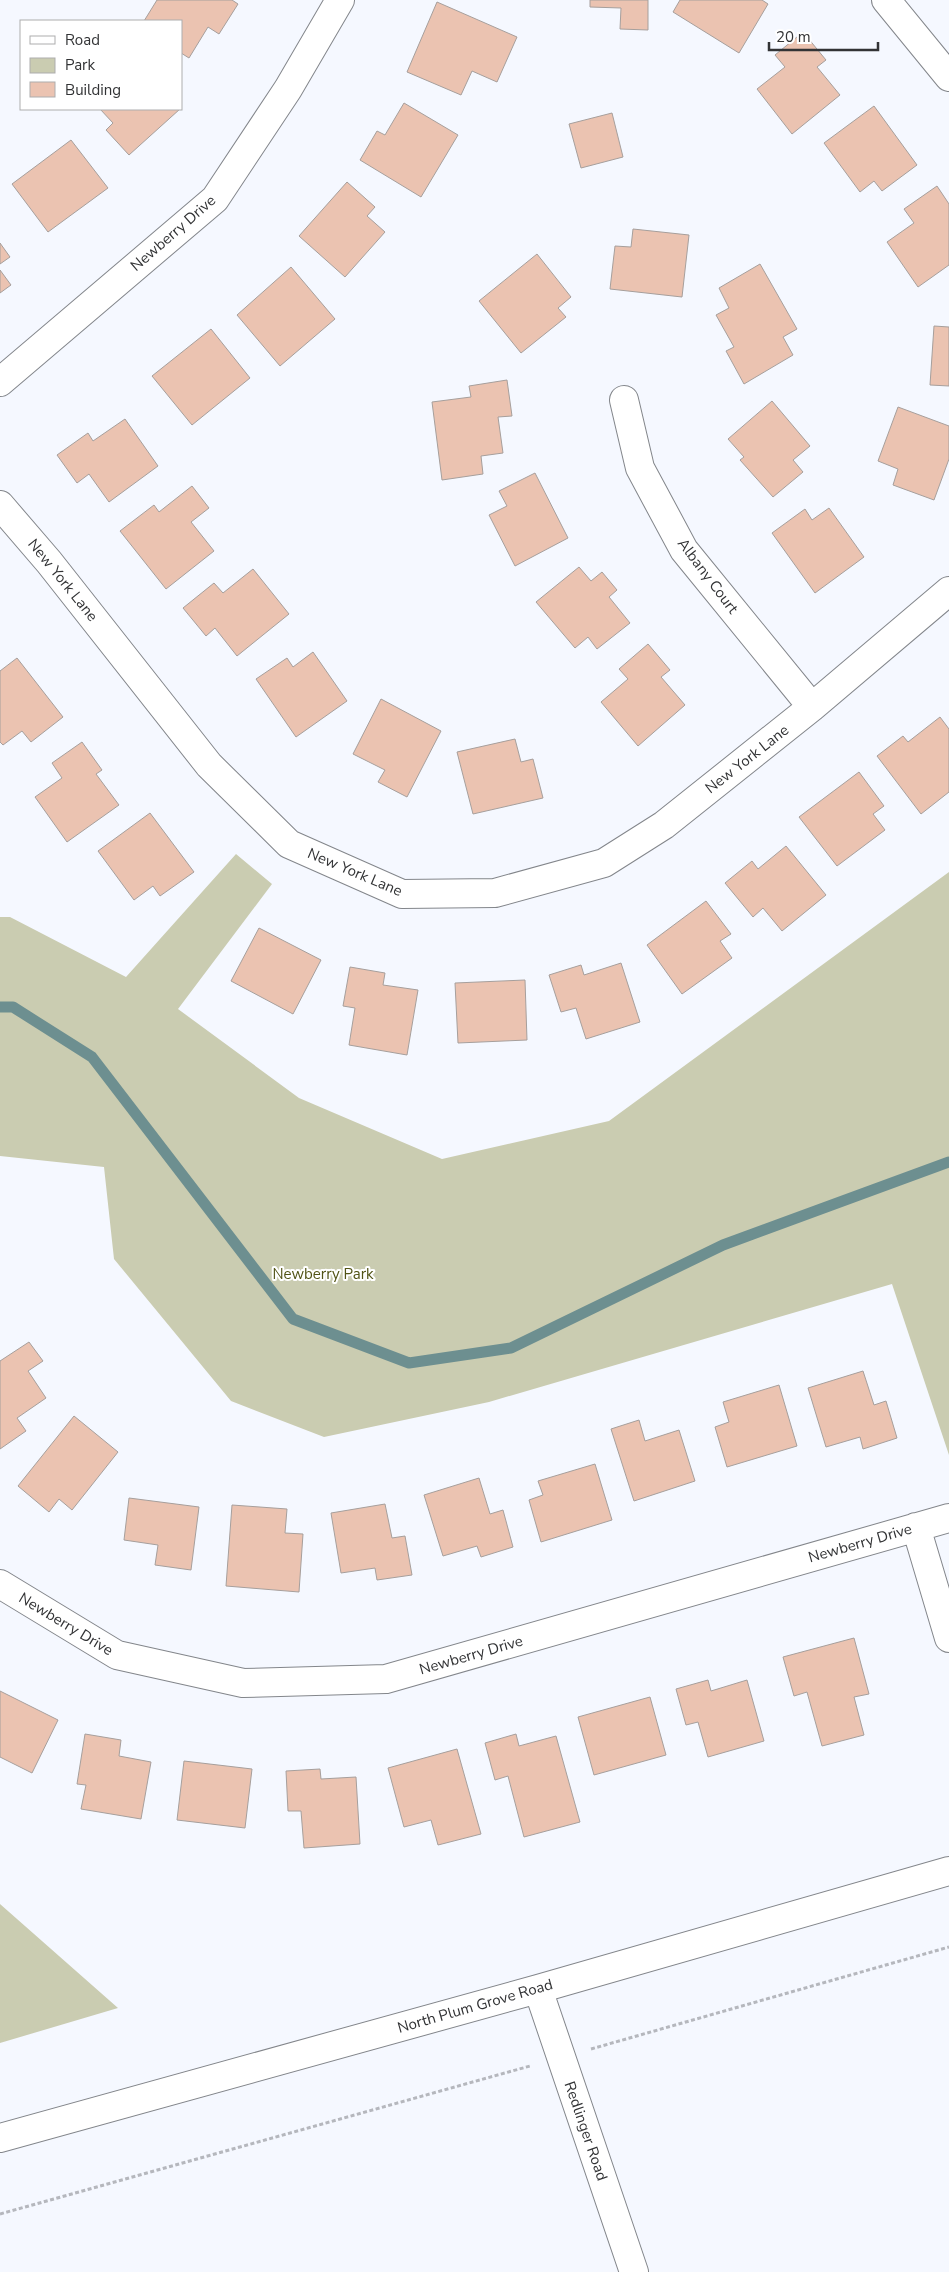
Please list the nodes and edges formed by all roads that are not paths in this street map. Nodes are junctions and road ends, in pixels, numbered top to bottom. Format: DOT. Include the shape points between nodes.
graph roads {
  1 [pos="340,0"];
  2 [pos="886,0"];
  3 [pos="949,77"];
  4 [pos="0,382"];
  5 [pos="624,400"];
  6 [pos="0,505"];
  7 [pos="949,591"];
  8 [pos="812,707"];
  9 [pos="949,1518"];
  10 [pos="916,1527"];
  11 [pos="0,1584"];
  12 [pos="949,1638"];
  13 [pos="949,1871"];
  14 [pos="538,1989"];
  15 [pos="0,2138"];
  16 [pos="634,2272"];
  1 -- 4 [label="street, Newberry Drive" via="288,89 215,199"];
  2 -- 3 [label="street"];
  5 -- 8 [label="street, Albany Court" via="640,468 684,550"];
  6 -- 8 [label="street, New York Lane" via="209,765 289,844 402,894 495,893 604,863 664,825"];
  7 -- 8 [label="street, New York Lane"];
  9 -- 10 [label="street, Newberry Drive"];
  10 -- 11 [label="street, Newberry Drive" via="386,1680 244,1683 117,1655"];
  10 -- 12 [label="street"];
  13 -- 14 [label="street, North Plum Grove Road"];
  14 -- 15 [label="street, North Plum Grove Road"];
  14 -- 16 [label="street, Redlinger Road"];
}
